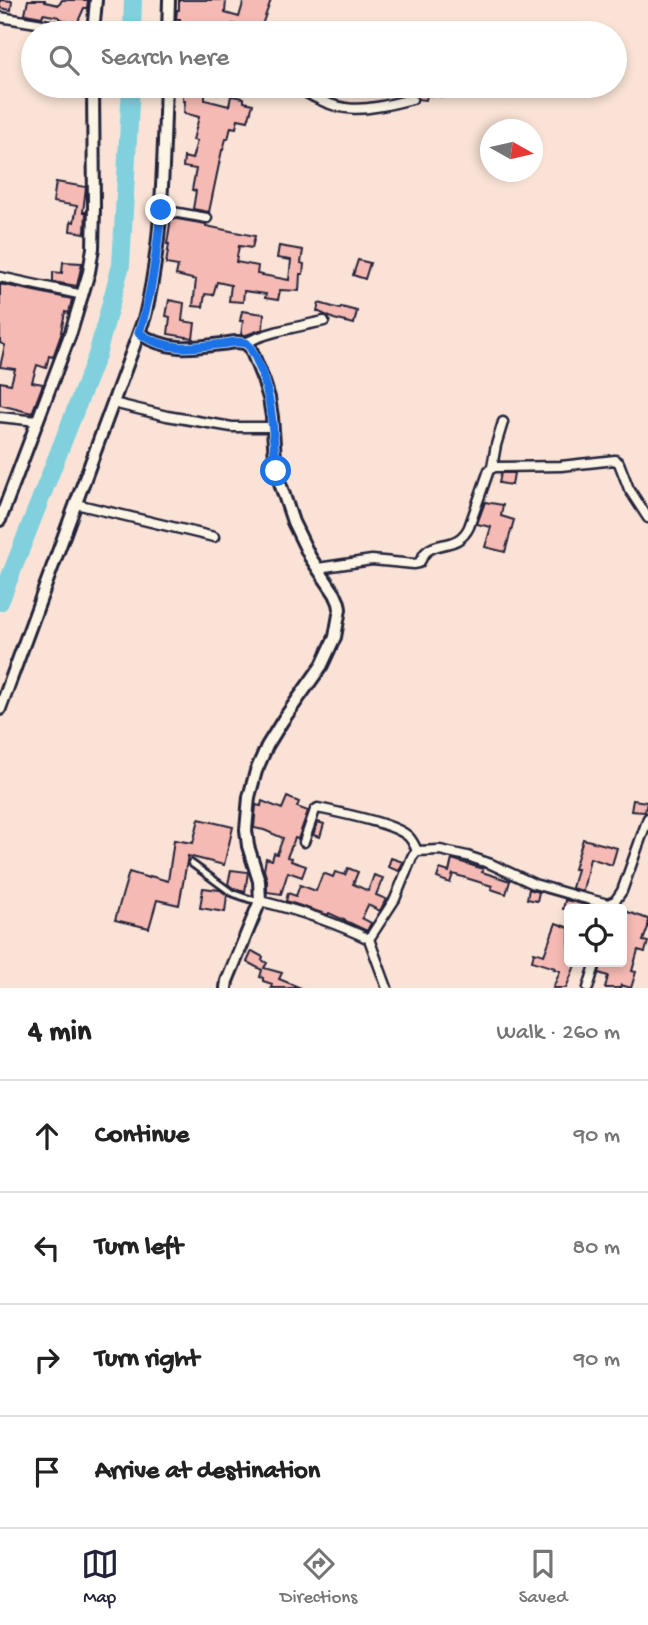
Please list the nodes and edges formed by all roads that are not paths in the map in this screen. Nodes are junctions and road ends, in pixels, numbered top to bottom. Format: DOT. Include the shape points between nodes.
graph roads {
  1 [pos="96,0"];
  2 [pos="169,0"];
  3 [pos="0,17"];
  4 [pos="24,21"];
  5 [pos="94,21"];
  6 [pos="168,21"];
  7 [pos="93,98"];
  8 [pos="166,98"];
  9 [pos="314,98"];
  10 [pos="412,99"];
  11 [pos="161,210"];
  12 [pos="207,218"];
  13 [pos="0,277"];
  14 [pos="83,295"];
  15 [pos="324,321"];
  16 [pos="139,333"];
  17 [pos="246,343"];
  18 [pos="113,402"];
  19 [pos="0,417"];
  20 [pos="37,421"];
  21 [pos="503,422"];
  22 [pos="273,427"];
  23 [pos="492,467"];
  24 [pos="76,504"];
  25 [pos="3,505"];
  26 [pos="648,518"];
  27 [pos="0,520"];
  28 [pos="214,537"];
  29 [pos="318,568"];
  30 [pos="0,709"];
  31 [pos="648,818"];
  32 [pos="645,836"];
  33 [pos="304,842"];
  34 [pos="417,850"];
  35 [pos="191,863"];
  36 [pos="255,900"];
  37 [pos="608,904"];
  38 [pos="614,904"];
  39 [pos="369,939"];
  40 [pos="594,967"];
  41 [pos="226,988"];
  42 [pos="387,988"];
  43 [pos="588,988"];
  1 -- 5 [label="street"];
  2 -- 6 [label="street"];
  3 -- 4 [label="street"];
  7 -- 14 [label="street" via="93,248"];
  8 -- 11 [label="street"];
  9 -- 10 [label="street" via="365,110"];
  11 -- 12 [label="street"];
  11 -- 16 [label="street" via="154,273"];
  13 -- 14 [label="street"];
  14 -- 20 [label="street"];
  15 -- 17 [label="street"];
  16 -- 17 [label="street" via="170,347"];
  16 -- 18 [label="street"];
  17 -- 22 [label="street" via="264,382"];
  18 -- 22 [label="street" via="232,427"];
  18 -- 24 [label="street"];
  19 -- 20 [label="street"];
  20 -- 25 [label="street"];
  21 -- 23 [label="street"];
  22 -- 29 [label="street" via="276,471 293,522"];
  23 -- 26 [label="street" via="615,460"];
  23 -- 29 [label="street" via="464,536 426,551 419,563 372,560"];
  24 -- 28 [label="street"];
  24 -- 30 [label="street"];
  25 -- 27 [label="street"];
  29 -- 36 [label="street" via="339,603 339,621 322,665 283,720 256,771 246,830 259,881"];
  31 -- 32 [label="street"];
  32 -- 38 [label="street"];
  33 -- 34 [label="street" via="317,808 394,829 409,837"];
  34 -- 37 [label="street" via="467,856 545,887"];
  34 -- 39 [label="street" via="395,899"];
  35 -- 36 [label="lane" via="232,893"];
  36 -- 39 [label="street"];
  36 -- 41 [label="street"];
  39 -- 42 [label="street"];
  40 -- 43 [label="street"];
}
